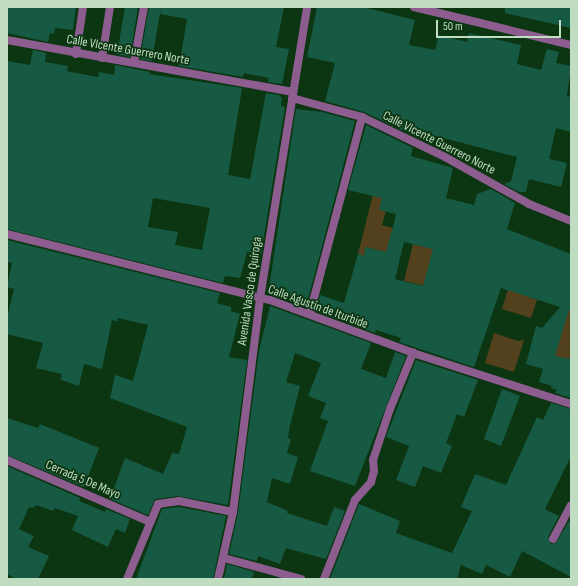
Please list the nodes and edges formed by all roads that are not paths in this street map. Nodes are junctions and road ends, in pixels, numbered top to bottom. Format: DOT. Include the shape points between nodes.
graph roads {
  1 [pos="83,7"];
  2 [pos="110,7"];
  3 [pos="144,7"];
  4 [pos="307,7"];
  5 [pos="414,7"];
  6 [pos="7,40"];
  7 [pos="571,45"];
  8 [pos="76,54"];
  9 [pos="102,58"];
  10 [pos="134,64"];
  11 [pos="292,95"];
  12 [pos="362,118"];
  13 [pos="571,221"];
  14 [pos="7,234"];
  15 [pos="260,298"];
  16 [pos="310,313"];
  17 [pos="413,353"];
  18 [pos="571,404"];
  19 [pos="7,460"];
  20 [pos="571,505"];
  21 [pos="233,512"];
  22 [pos="150,522"];
  23 [pos="553,539"];
  24 [pos="224,558"];
  25 [pos="126,579"];
  26 [pos="218,579"];
  27 [pos="301,579"];
  28 [pos="324,579"];
  1 -- 8 [label="street"];
  2 -- 9 [label="street"];
  3 -- 10 [label="street"];
  4 -- 11 [label="street, Avenida Vasco de Quiroga"];
  5 -- 7 [label="street"];
  6 -- 8 [label="street, Calle VIcente Guerrero Norte"];
  8 -- 9 [label="street, Calle VIcente Guerrero Norte"];
  9 -- 10 [label="street, Calle VIcente Guerrero Norte"];
  10 -- 11 [label="street, Calle VIcente Guerrero Norte"];
  11 -- 12 [label="street, Calle VIcente Guerrero Norte"];
  11 -- 15 [label="street, Avenida Vasco de Quiroga"];
  12 -- 13 [label="street, Calle VIcente Guerrero Norte" via="445,157 529,204"];
  12 -- 16 [label="street"];
  14 -- 15 [label="street, Calle Agustín de Iturbide"];
  15 -- 16 [label="street, Calle Agustín de Iturbide"];
  15 -- 21 [label="street, Avenida Vasco de Quiroga"];
  16 -- 17 [label="street, Calle Agustín de Iturbide"];
  17 -- 18 [label="street, Calle Agustín de Iturbide"];
  17 -- 28 [label="street" via="373,460 371,482 355,500"];
  19 -- 22 [label="street, Cerrada 5 De Mayo"];
  20 -- 23 [label="street"];
  21 -- 22 [label="street" via="174,500 158,504"];
  21 -- 24 [label="street, Avenida Vasco de Quiroga"];
  22 -- 25 [label="street"];
  24 -- 26 [label="street, Avenida Vasco de Quiroga"];
  24 -- 27 [label="street"];
}
